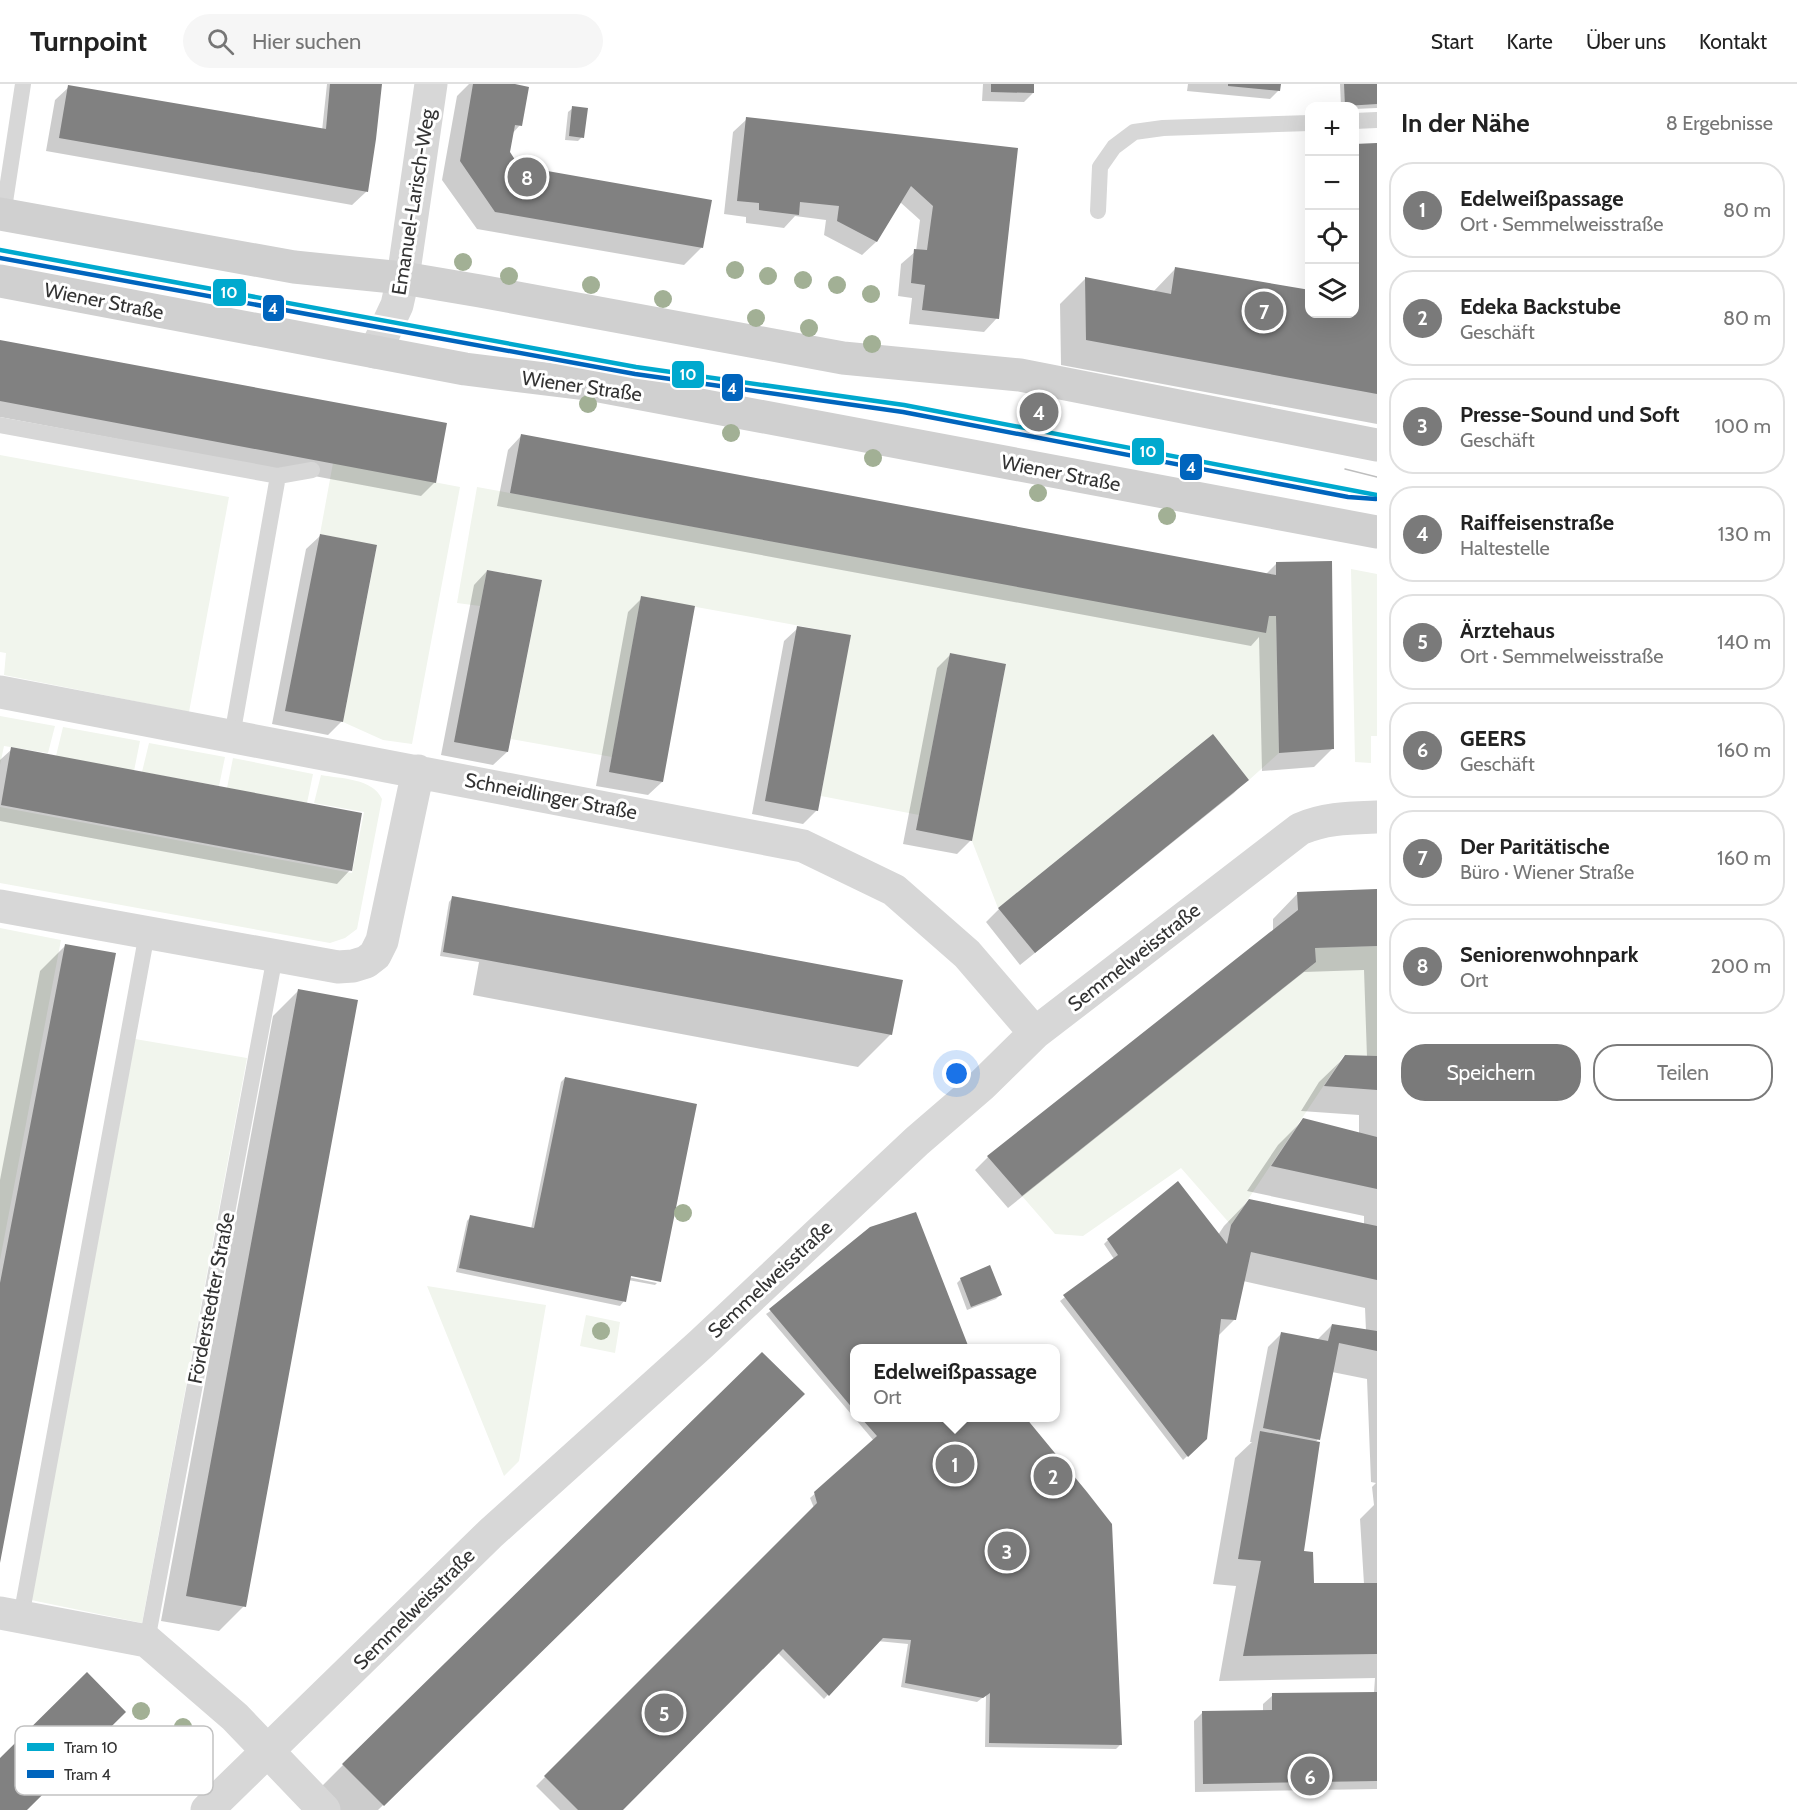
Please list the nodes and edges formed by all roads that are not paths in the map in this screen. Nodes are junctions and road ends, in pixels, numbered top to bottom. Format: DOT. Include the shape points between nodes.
graph roads {
  1 [pos="23,84"];
  2 [pos="431,84"];
  3 [pos="1377,120"];
  4 [pos="1359,121"];
  5 [pos="1305,123"];
  6 [pos="1098,211"];
  7 [pos="2,214"];
  8 [pos="403,278"];
  9 [pos="0,281"];
  10 [pos="375,352"];
  11 [pos="0,425"];
  12 [pos="1377,445"];
  13 [pos="312,470"];
  14 [pos="278,476"];
  15 [pos="1377,532"];
  16 [pos="0,692"];
  17 [pos="232,736"];
  18 [pos="418,771"];
  19 [pos="1377,817"];
  20 [pos="0,906"];
  21 [pos="147,933"];
  22 [pos="275,957"];
  23 [pos="1035,1033"];
  24 [pos="11,1615"];
  25 [pos="147,1641"];
  26 [pos="267,1750"];
  27 [pos="207,1810"];
  28 [pos="324,1810"];
  1 -- 7 [label="lane"];
  2 -- 8 [label="street, Emanuel-Larisch-Weg"];
  3 -- 4 [label="lane"];
  5 -- 6 [label="lane" via="1134,132 1114,147 1100,167"];
  7 -- 8 [label="main road" via="294,267"];
  8 -- 10 [label="street, Emanuel-Larisch-Weg" via="397,305"];
  8 -- 12 [label="main road" via="843,358 1020,375"];
  9 -- 10 [label="main road, Wiener Straße"];
  10 -- 15 [label="main road, Wiener Straße" via="499,375 594,386"];
  11 -- 14 [label="lane"];
  13 -- 14 [label="lane"];
  14 -- 17 [label="lane"];
  16 -- 17 [label="street, Schneidlinger Straße"];
  17 -- 18 [label="street, Schneidlinger Straße"];
  18 -- 22 [label="street" via="382,941 375,955 360,964 345,966"];
  18 -- 23 [label="street, Schneidlinger Straße" via="803,846 894,890 967,954"];
  19 -- 23 [label="street, Semmelweisstraße" via="1315,822 1300,829"];
  20 -- 21 [label="street"];
  21 -- 22 [label="street"];
  21 -- 24 [label="lane"];
  22 -- 25 [label="lane, Förderstedter Straße"];
  23 -- 26 [label="street, Semmelweisstraße" via="491,1533"];
  24 -- 25 [label="street"];
  25 -- 26 [label="street"];
  26 -- 27 [label="street, Semmelweisstraße"];
  26 -- 28 [label="street"];
}
